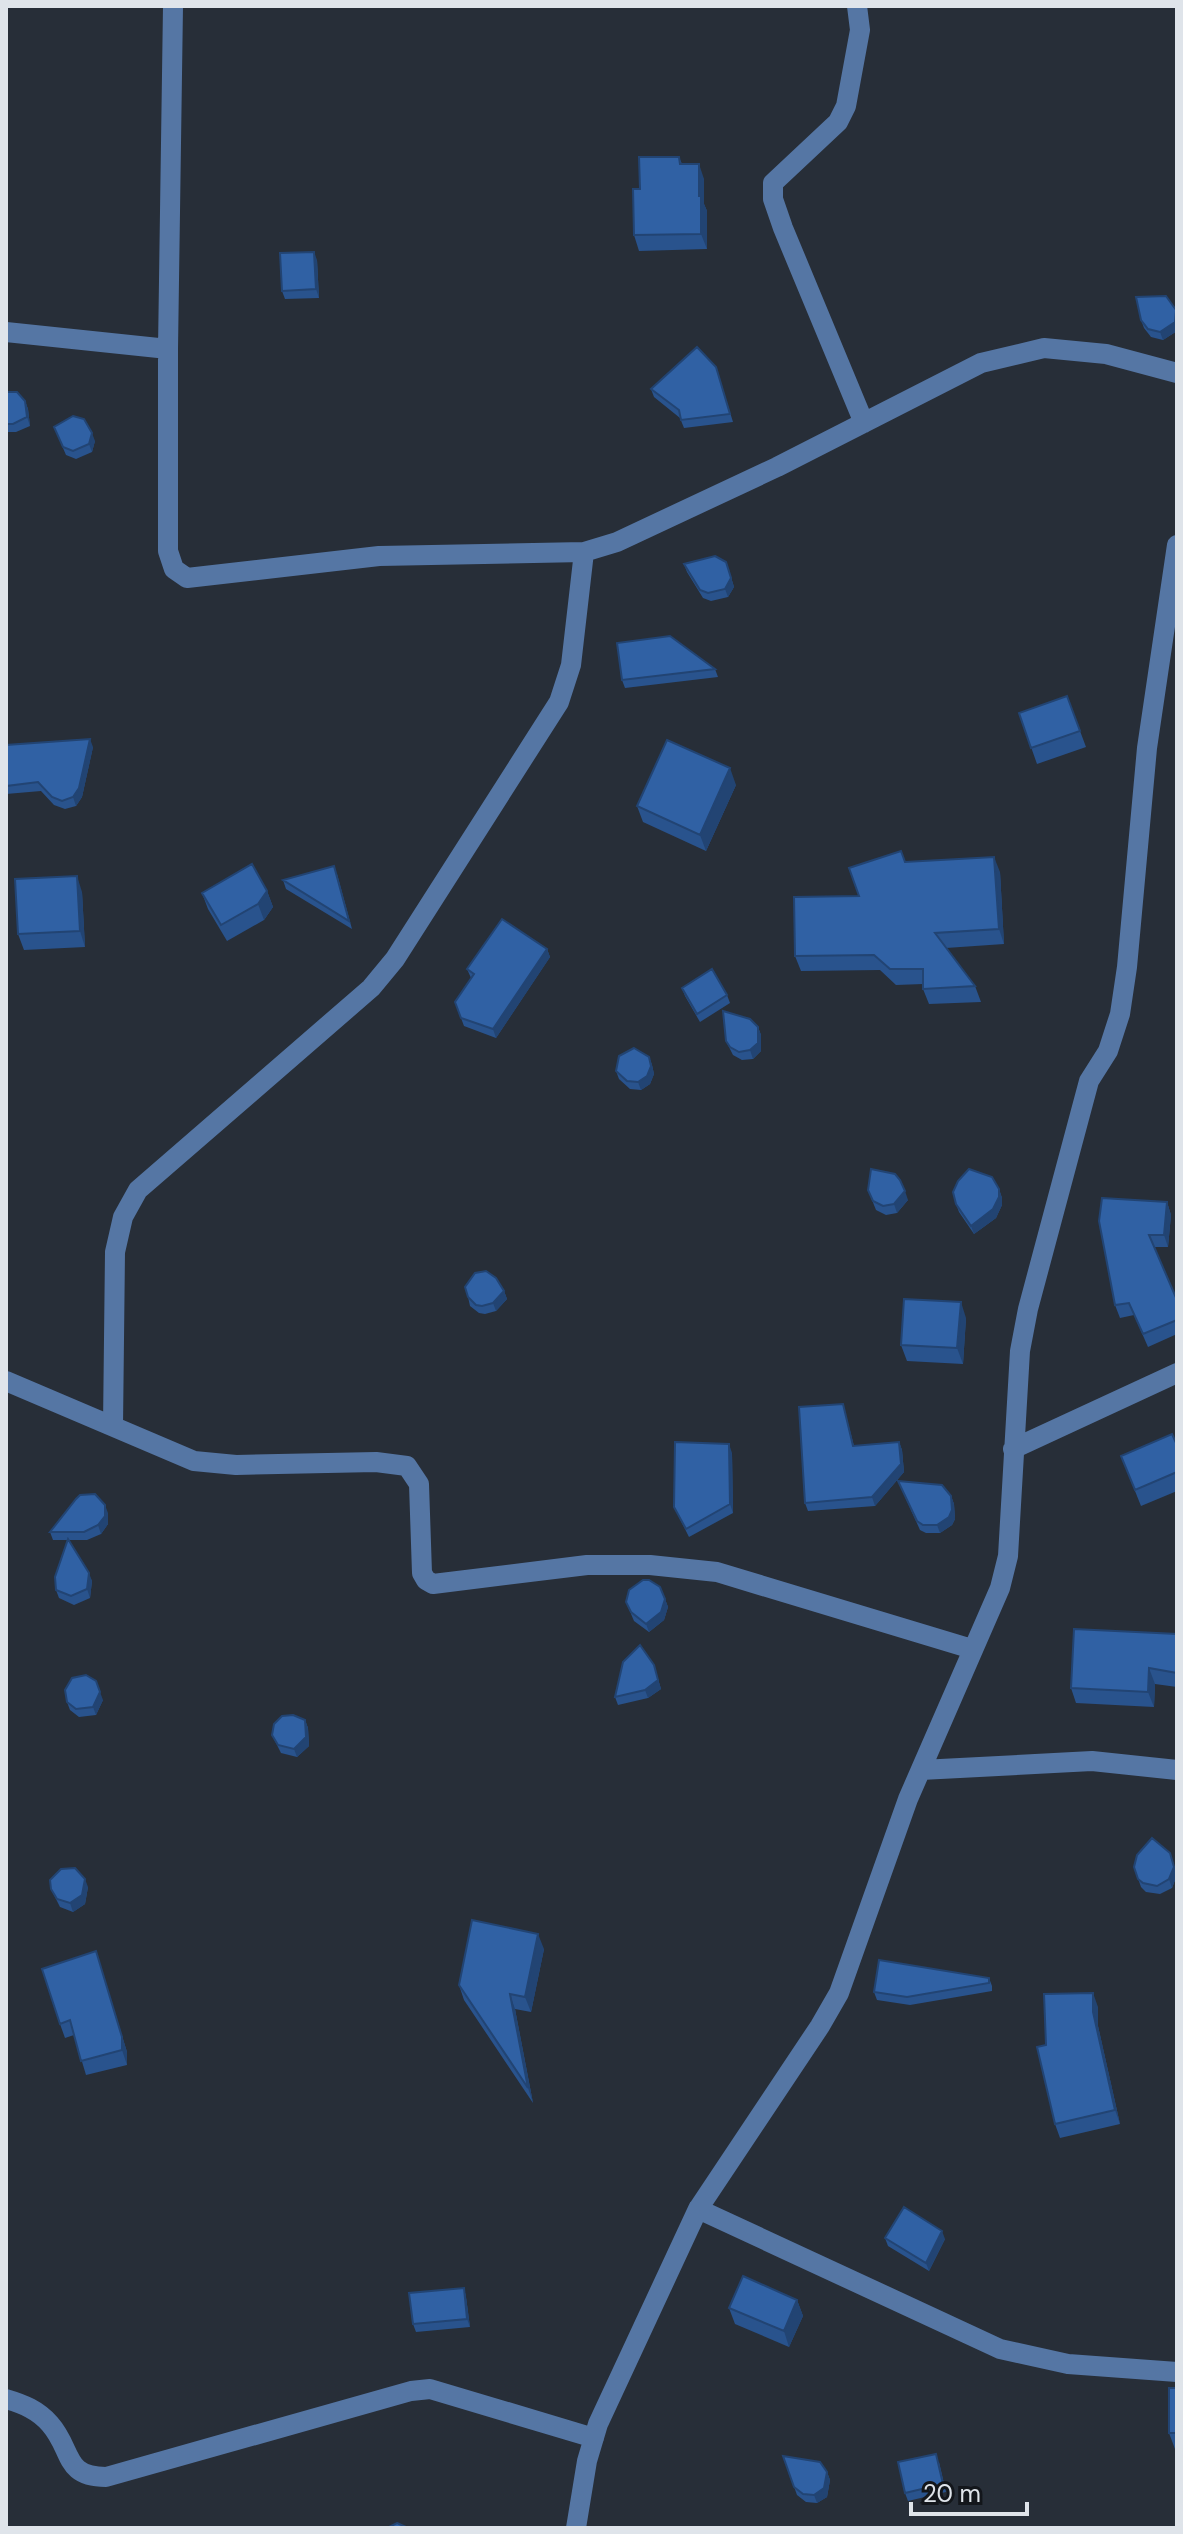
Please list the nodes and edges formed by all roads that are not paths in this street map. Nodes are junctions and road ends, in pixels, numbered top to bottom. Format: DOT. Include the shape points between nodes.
graph roads {
  1 [pos="173,6"];
  2 [pos="857,6"];
  3 [pos="6,332"];
  4 [pos="168,349"];
  5 [pos="1177,373"];
  6 [pos="864,423"];
  7 [pos="1177,548"];
  8 [pos="584,552"];
  9 [pos="1177,1373"];
  10 [pos="6,1381"];
  11 [pos="113,1426"];
  12 [pos="1013,1449"];
  13 [pos="972,1649"];
  14 [pos="921,1770"];
  15 [pos="1177,1770"];
  16 [pos="698,2209"];
  17 [pos="1177,2372"];
  18 [pos="6,2399"];
  19 [pos="594,2438"];
  20 [pos="576,2528"];
  1 -- 4 [label="street"];
  2 -- 6 [label="street" via="860,30 842,114 773,183 773,199"];
  3 -- 4 [label="street"];
  4 -- 8 [label="street" via="168,551 174,569 187,578 379,556"];
  5 -- 6 [label="street" via="1106,354 1044,348 981,363"];
  6 -- 8 [label="street" via="617,542"];
  7 -- 12 [label="street" via="1147,748 1120,1014 1108,1051 1089,1081 1028,1309"];
  8 -- 11 [label="street" via="571,665 559,702 395,959 371,988 138,1190 123,1217 115,1252"];
  9 -- 12 [label="street"];
  10 -- 11 [label="street"];
  11 -- 13 [label="street" via="194,1461 407,1466 419,1484 422,1573 433,1584 587,1565 717,1572"];
  12 -- 13 [label="street" via="1008,1556 1000,1588"];
  13 -- 14 [label="street"];
  14 -- 15 [label="street" via="1092,1761"];
  14 -- 16 [label="street" via="839,1993"];
  16 -- 17 [label="street" via="1000,2349 1068,2364"];
  16 -- 19 [label="street"];
  18 -- 19 [label="street" via="29,2406 51,2425 78,2472 88,2477 106,2477 430,2389"];
  19 -- 20 [label="street"];
}
